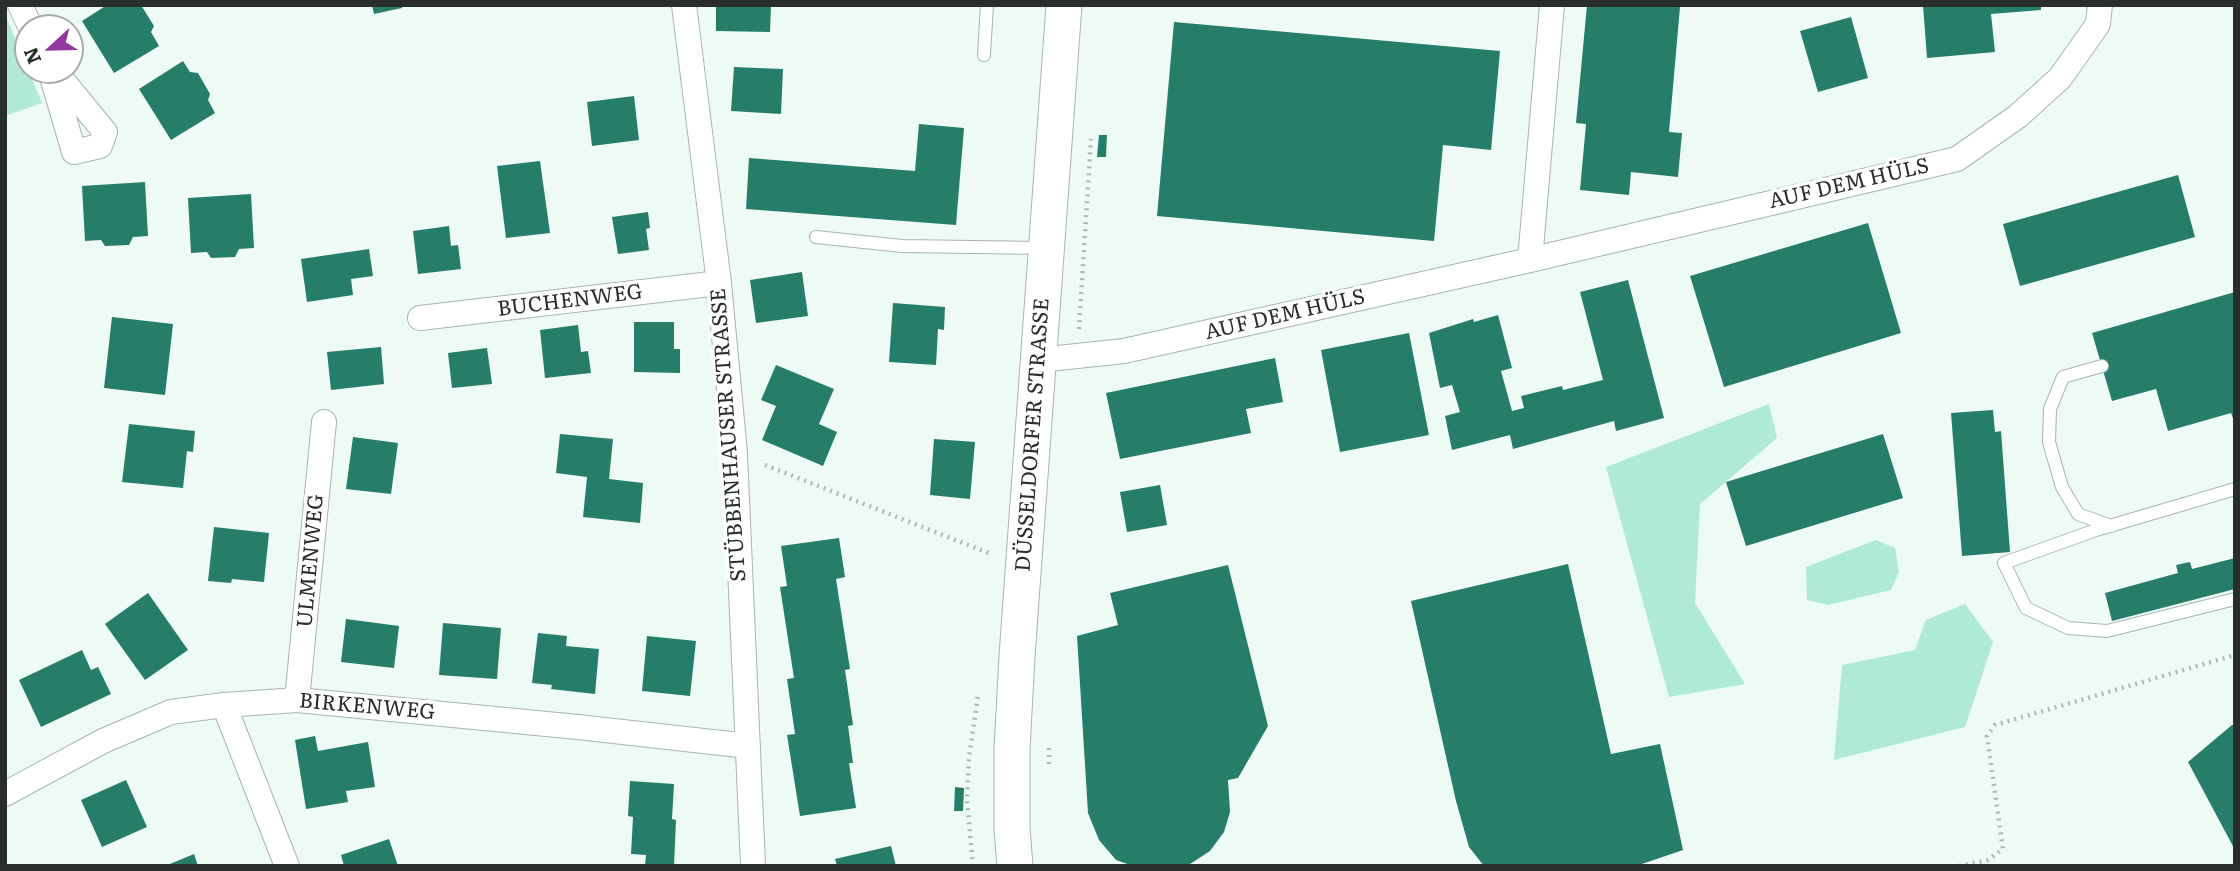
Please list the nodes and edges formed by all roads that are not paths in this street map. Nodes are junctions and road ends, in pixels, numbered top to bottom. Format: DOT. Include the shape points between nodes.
graph roads {
  1 [pos="684,5"];
  2 [pos="987,5"];
  3 [pos="1064,5"];
  4 [pos="1552,5"];
  5 [pos="2100,5"];
  6 [pos="984,55"];
  7 [pos="816,237"];
  8 [pos="1047,248"];
  9 [pos="1530,260"];
  10 [pos="719,283"];
  11 [pos="420,318"];
  12 [pos="1039,360"];
  13 [pos="2102,366"];
  14 [pos="324,422"];
  15 [pos="2235,489"];
  16 [pos="2111,526"];
  17 [pos="2235,599"];
  18 [pos="297,700"];
  19 [pos="224,705"];
  20 [pos="748,746"];
  21 [pos="5,794"];
  22 [pos="287,866"];
  23 [pos="752,866"];
  24 [pos="1015,866"];
  1 -- 10 [label="street, STÜBBENHAUSER STRASSE"];
  2 -- 6 [label="lane"];
  3 -- 8 [label="main road, DÜSSELDORFER STRASSE"];
  4 -- 9 [label="street"];
  5 -- 9 [label="street, AUF DEM HÜLS" via="2098,24 2060,78 2018,116 1957,159"];
  7 -- 8 [label="lane" via="902,246"];
  8 -- 12 [label="main road, DÜSSELDORFER STRASSE"];
  9 -- 12 [label="street, AUF DEM HÜLS" via="1124,351"];
  10 -- 11 [label="street, BUCHENWEG"];
  10 -- 20 [label="street, STÜBBENHAUSER STRASSE" via="734,453"];
  12 -- 24 [label="main road, DÜSSELDORFER STRASSE" via="1012,749"];
  13 -- 16 [label="lane" via="2063,377 2050,409 2049,442 2062,487 2078,514"];
  14 -- 18 [label="street, ULMENWEG"];
  15 -- 16 [label="lane"];
  16 -- 17 [label="lane" via="2004,563 2026,608 2068,628 2107,631"];
  18 -- 19 [label="street, BIRKENWEG"];
  18 -- 20 [label="street, BIRKENWEG"];
  19 -- 21 [label="street, BIRKENWEG" via="171,712 103,741"];
  19 -- 22 [label="street"];
  20 -- 23 [label="street, STÜBBENHAUSER STRASSE"];
}
